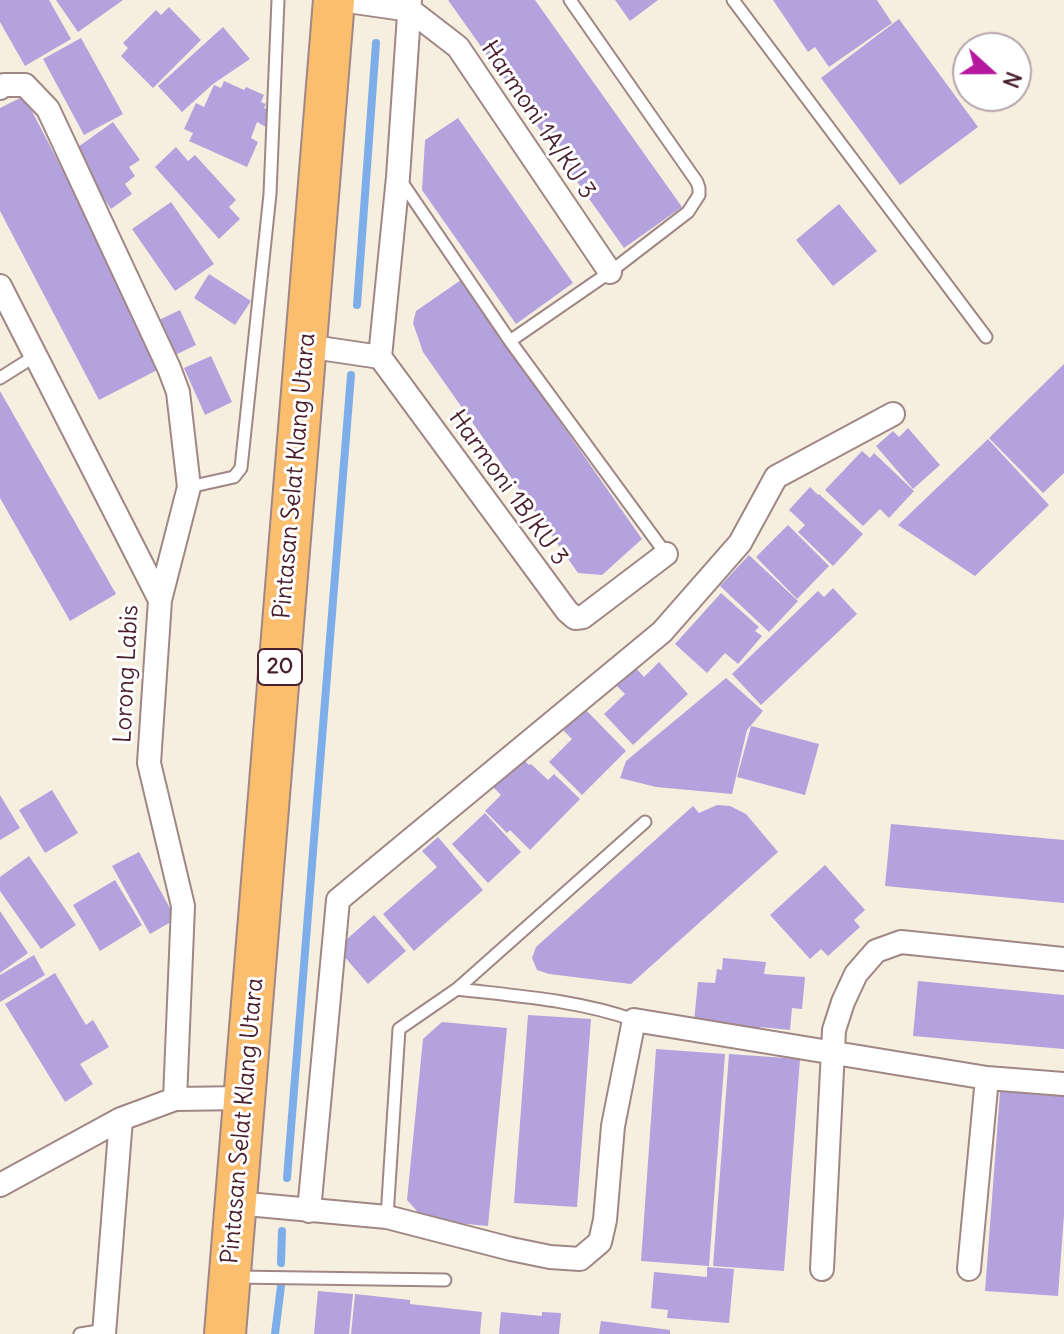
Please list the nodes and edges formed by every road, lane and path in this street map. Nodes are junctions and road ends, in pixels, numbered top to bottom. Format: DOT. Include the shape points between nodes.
graph roads {
  1 [pos="278,0"];
  2 [pos="334,0"];
  3 [pos="341,0"];
  4 [pos="570,0"];
  5 [pos="733,0"];
  6 [pos="410,5"];
  7 [pos="0,88"];
  8 [pos="398,177"];
  9 [pos="610,272"];
  10 [pos="0,286"];
  11 [pos="986,337"];
  12 [pos="510,341"];
  13 [pos="306,346"];
  14 [pos="35,356"];
  15 [pos="380,357"];
  16 [pos="0,378"];
  17 [pos="893,414"];
  18 [pos="189,487"];
  19 [pos="666,554"];
  20 [pos="160,600"];
  21 [pos="645,822"];
  22 [pos="1064,959"];
  23 [pos="457,989"];
  24 [pos="634,1020"];
  25 [pos="832,1052"];
  26 [pos="987,1078"];
  27 [pos="1064,1084"];
  28 [pos="245,1098"];
  29 [pos="175,1099"];
  30 [pos="121,1119"];
  31 [pos="0,1185"];
  32 [pos="236,1203"];
  33 [pos="309,1211"];
  34 [pos="387,1217"];
  35 [pos="822,1269"];
  36 [pos="969,1269"];
  37 [pos="230,1277"];
  38 [pos="445,1280"];
  39 [pos="105,1332"];
  40 [pos="80,1334"];
  41 [pos="225,1334"];
  1 -- 18 [label="lane" via="270,194 241,468 234,477"];
  2 -- 13 [label="highway, Pintasan Selat Klang Utara / 20"];
  3 -- 6 [label="street"];
  4 -- 9 [label="lane" via="699,188 688,212"];
  5 -- 11 [label="lane"];
  6 -- 8 [label="street"];
  6 -- 9 [label="street, Harmoni 1A/KU 3" via="458,47"];
  7 -- 18 [label="street" via="25,85 55,123 178,392"];
  8 -- 12 [label="lane"];
  8 -- 15 [label="street"];
  9 -- 12 [label="lane"];
  10 -- 14 [label="street, Lorong Labis"];
  12 -- 19 [label="lane"];
  13 -- 15 [label="street"];
  13 -- 28 [label="highway, Pintasan Selat Klang Utara / 20"];
  14 -- 16 [label="lane"];
  14 -- 20 [label="street, Lorong Labis"];
  15 -- 19 [label="street, Harmoni 1B/KU 3" via="575,618"];
  17 -- 33 [label="street" via="776,477 740,543 662,632 338,900"];
  18 -- 20 [label="street"];
  20 -- 29 [label="street, Lorong Labis" via="149,763 183,906"];
  21 -- 23 [label="lane"];
  22 -- 25 [label="street" via="901,942 876,951 856,974 843,1002"];
  23 -- 24 [label="lane" via="610,1011"];
  23 -- 34 [label="lane" via="399,1029"];
  24 -- 25 [label="street"];
  24 -- 34 [label="street" via="613,1126 605,1220 600,1242 580,1259 511,1249"];
  25 -- 26 [label="street"];
  25 -- 35 [label="street"];
  26 -- 27 [label="street"];
  26 -- 36 [label="street"];
  28 -- 29 [label="street"];
  28 -- 32 [label="highway, Pintasan Selat Klang Utara / 20"];
  29 -- 30 [label="street"];
  30 -- 31 [label="street"];
  30 -- 39 [label="street"];
  32 -- 33 [label="street"];
  32 -- 37 [label="highway, Pintasan Selat Klang Utara / 20"];
  33 -- 34 [label="street"];
  37 -- 38 [label="lane"];
  37 -- 41 [label="highway, Pintasan Selat Klang Utara / 20"];
  39 -- 40 [label="lane"];
}
